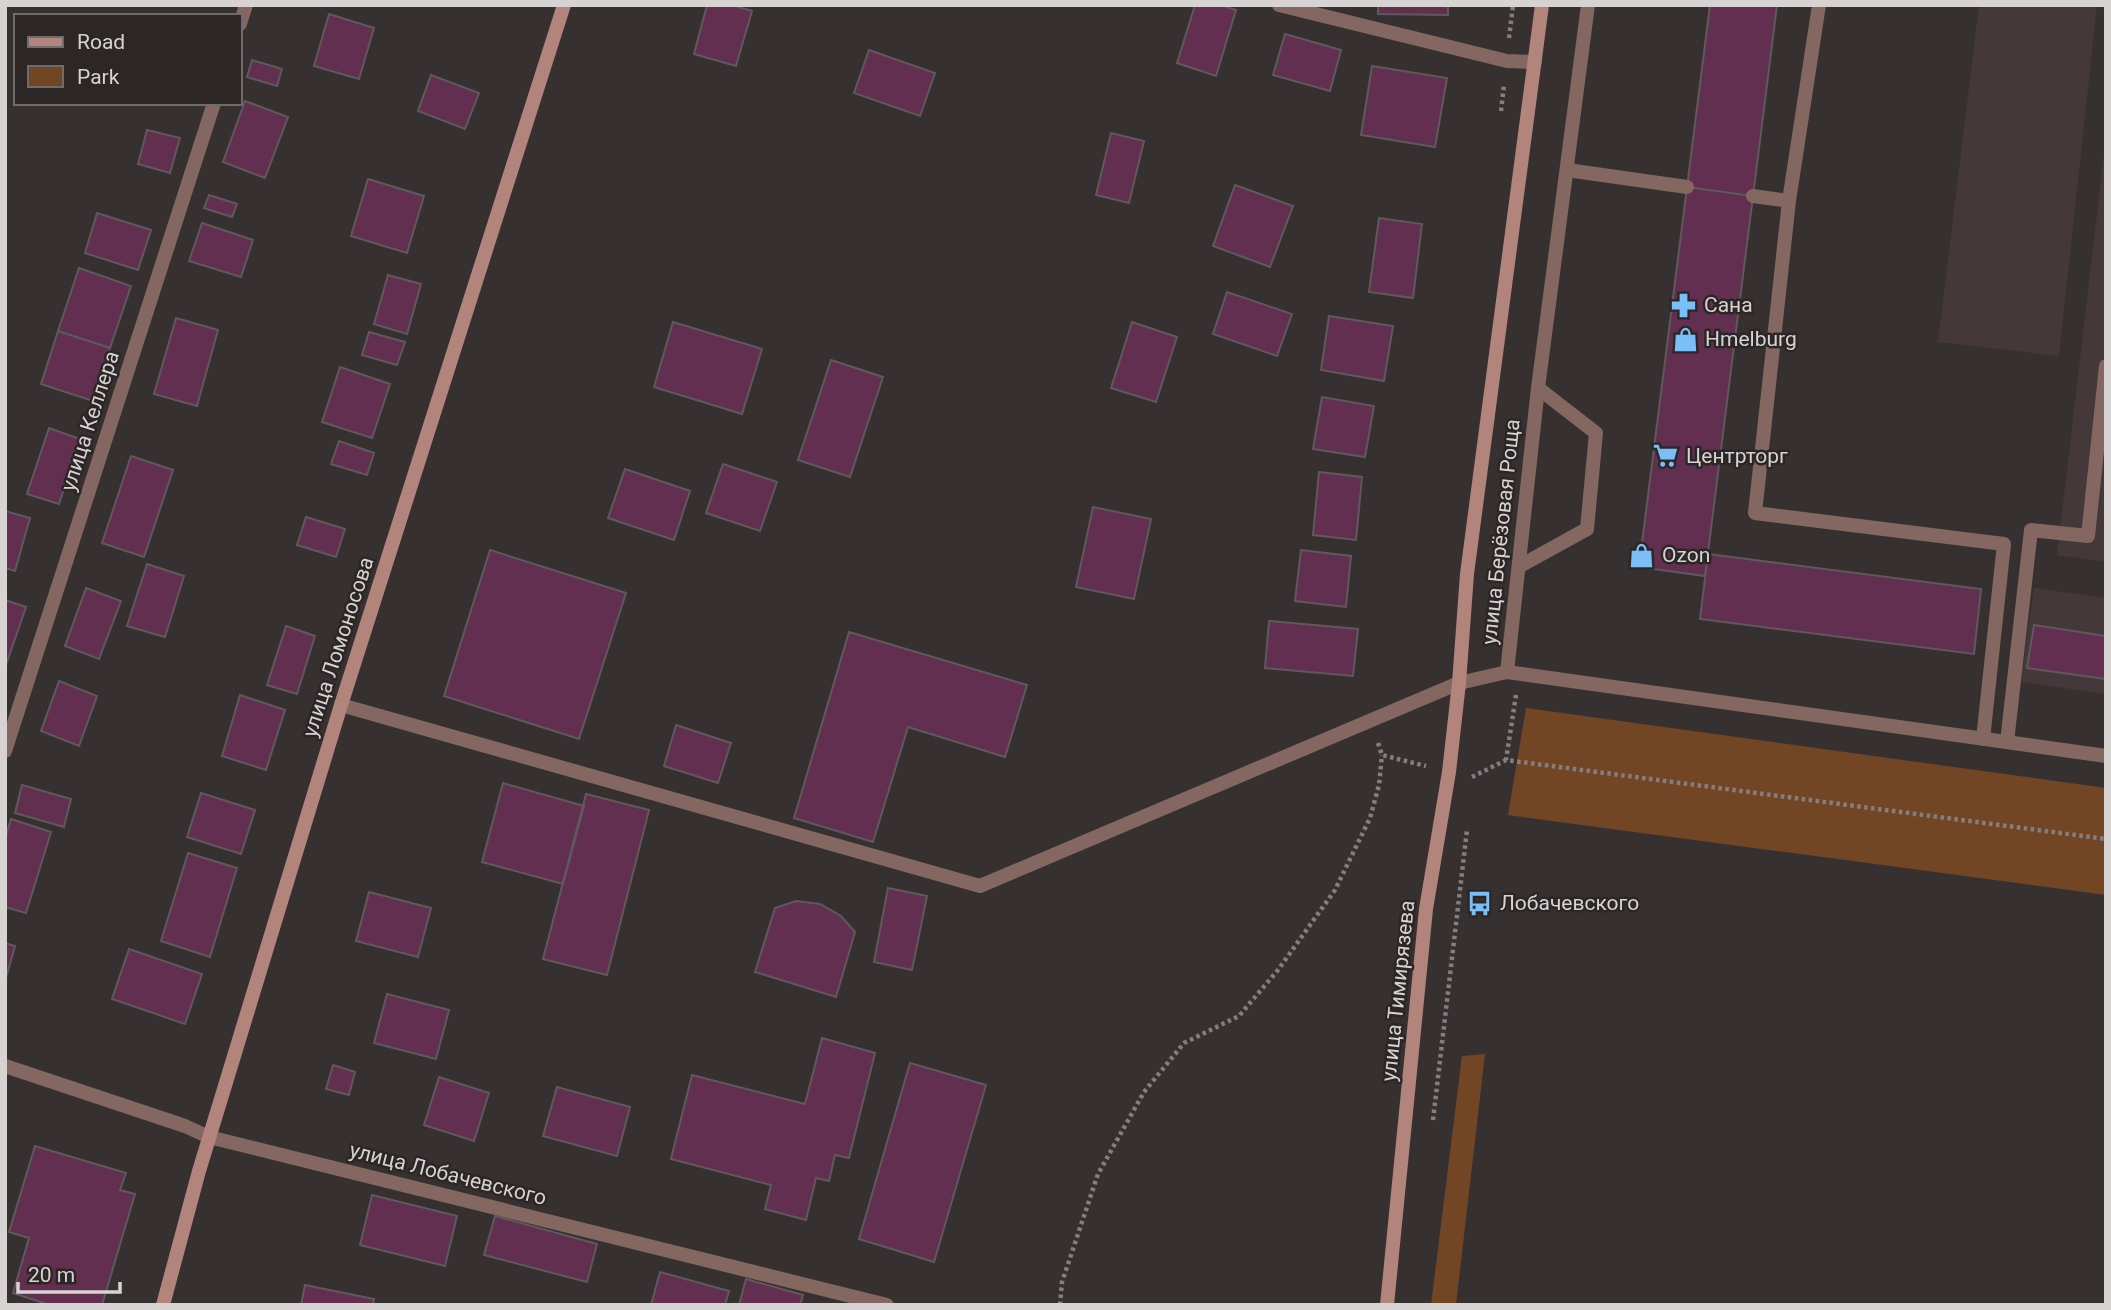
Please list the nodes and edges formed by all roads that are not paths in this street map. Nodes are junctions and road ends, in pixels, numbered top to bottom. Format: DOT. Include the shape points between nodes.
graph roads {
  1 [pos="564,5"];
  2 [pos="1279,5"];
  3 [pos="1542,5"];
  4 [pos="1588,5"];
  5 [pos="1819,5"];
  6 [pos="1535,62"];
  7 [pos="213,105"];
  8 [pos="1567,170"];
  9 [pos="1687,187"];
  10 [pos="1753,196"];
  11 [pos="1789,201"];
  12 [pos="2106,366"];
  13 [pos="1538,387"];
  14 [pos="1520,566"];
  15 [pos="1513,673"];
  16 [pos="1459,683"];
  17 [pos="341,705"];
  18 [pos="1983,739"];
  19 [pos="2007,742"];
  20 [pos="5,751"];
  21 [pos="2106,756"];
  22 [pos="5,1066"];
  23 [pos="209,1137"];
  24 [pos="163,1305"];
  25 [pos="887,1305"];
  26 [pos="1387,1305"];
  1 -- 17 [label="main road, улица Ломоносова"];
  2 -- 6 [label="street" via="1507,61"];
  3 -- 6 [label="main road, улица Тимирязева"];
  4 -- 8 [label="street, улица Берёзовая Роща"];
  5 -- 11 [label="street"];
  6 -- 16 [label="main road, улица Тимирязева" via="1467,574"];
  7 -- 20 [label="street, улица Келлера"];
  8 -- 9 [label="street"];
  8 -- 13 [label="street, улица Берёзовая Роща"];
  10 -- 11 [label="street"];
  11 -- 18 [label="street" via="1755,513 2004,544"];
  12 -- 19 [label="street" via="2088,536 2031,530"];
  13 -- 14 [label="street, улица Берёзовая Роща"];
  13 -- 14 [label="street" via="1596,433 1587,529"];
  14 -- 15 [label="street, улица Берёзовая Роща"];
  15 -- 16 [label="street"];
  15 -- 18 [label="street"];
  16 -- 17 [label="street" via="981,886"];
  16 -- 26 [label="main road, улица Тимирязева" via="1426,909"];
  17 -- 23 [label="main road, улица Ломоносова"];
  18 -- 19 [label="street"];
  19 -- 21 [label="street"];
  22 -- 23 [label="street, улица Лобачевского"];
  23 -- 24 [label="main road, улица Ломоносова"];
  23 -- 25 [label="street, улица Лобачевского"];
}
